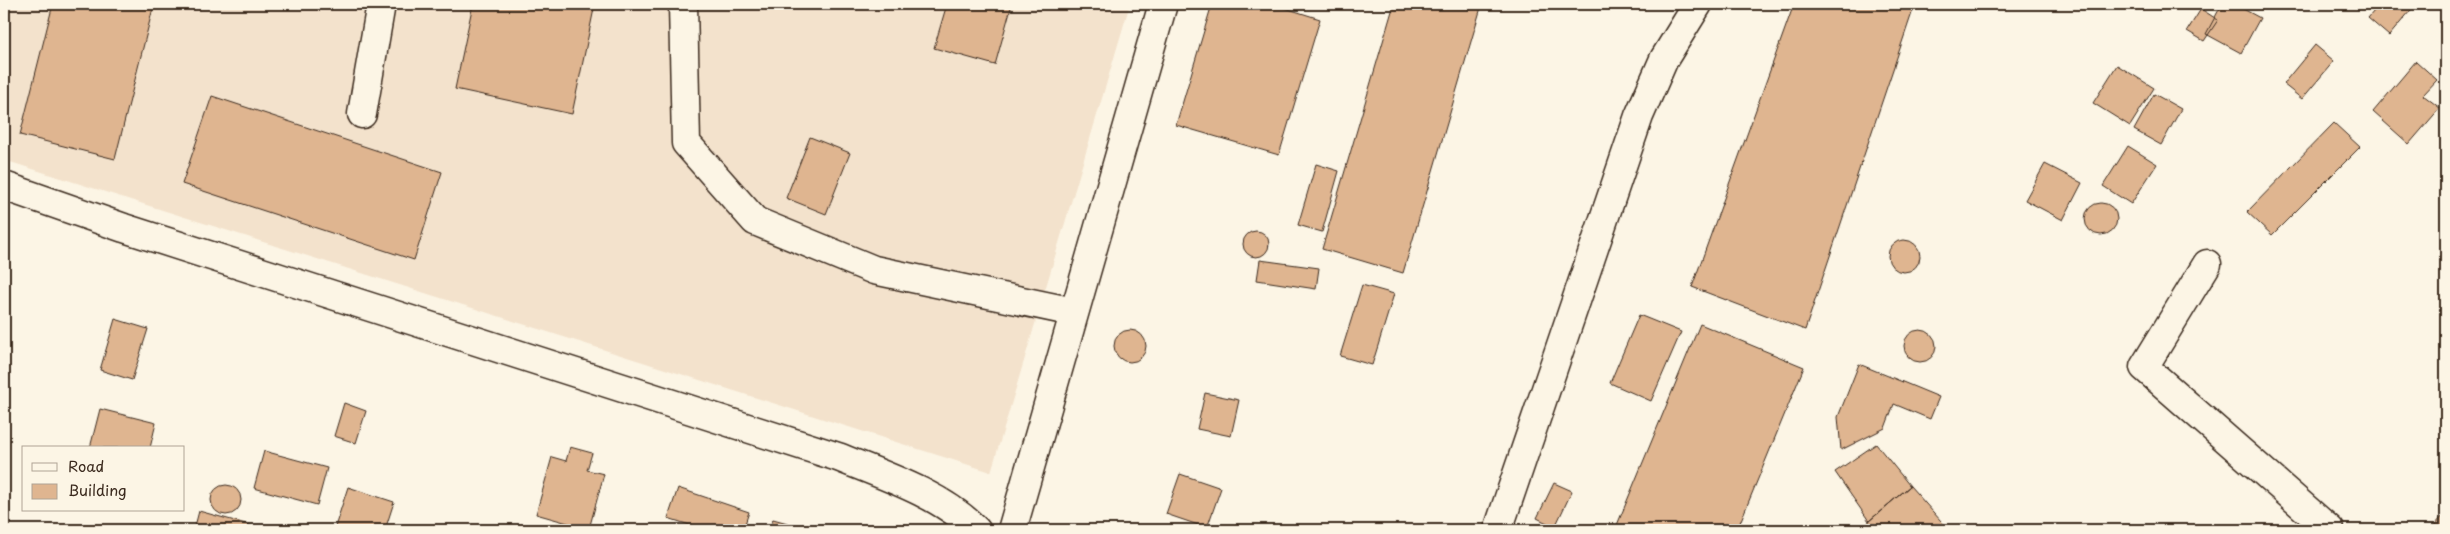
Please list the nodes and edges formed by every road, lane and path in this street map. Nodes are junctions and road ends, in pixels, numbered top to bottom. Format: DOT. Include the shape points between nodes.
graph roads {
  1 [pos="381,4"];
  2 [pos="683,4"];
  3 [pos="1163,4"];
  4 [pos="1698,4"];
  5 [pos="362,114"];
  6 [pos="4,186"];
  7 [pos="2207,264"];
  8 [pos="1074,312"];
  9 [pos="976,530"];
  10 [pos="1012,530"];
  11 [pos="1498,530"];
  12 [pos="2330,530"];
  1 -- 5 [label="street"];
  2 -- 8 [label="street" via="686,143 755,221 874,270"];
  3 -- 8 [label="street"];
  4 -- 11 [label="street" via="1664,59 1639,116"];
  6 -- 9 [label="street" via="124,228 838,457 884,475 951,509"];
  7 -- 12 [label="street" via="2144,367"];
  8 -- 10 [label="street"];
}
